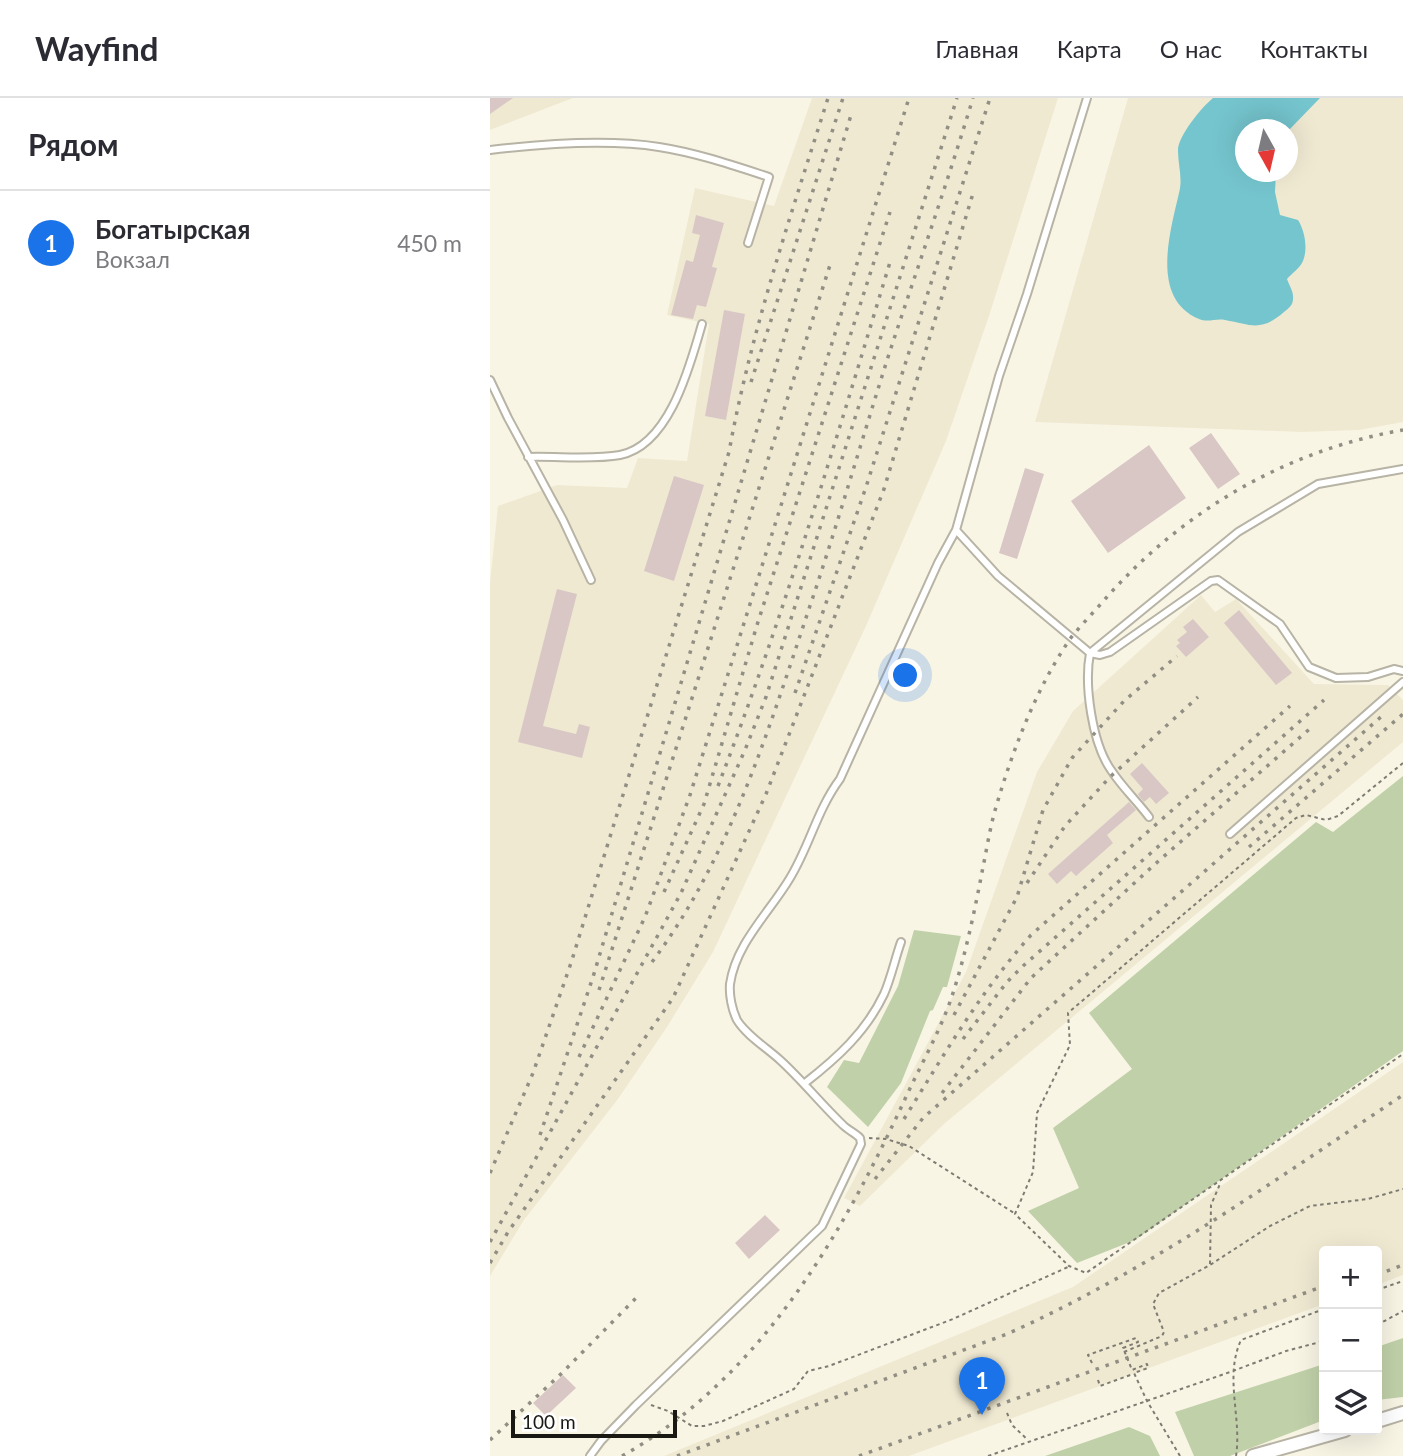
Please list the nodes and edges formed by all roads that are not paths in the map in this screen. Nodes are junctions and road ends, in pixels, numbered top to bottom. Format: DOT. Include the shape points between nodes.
graph roads {
  1 [pos="1087,98"];
  2 [pos="490,150"];
  3 [pos="748,243"];
  4 [pos="702,324"];
  5 [pos="490,380"];
  6 [pos="528,457"];
  7 [pos="1403,469"];
  8 [pos="956,530"];
  9 [pos="591,580"];
  10 [pos="1090,653"];
  11 [pos="1403,671"];
  12 [pos="1403,682"];
  13 [pos="1149,817"];
  14 [pos="1230,834"];
  15 [pos="901,942"];
  16 [pos="806,1083"];
  17 [pos="1403,1413"];
  18 [pos="1382,1419"];
  19 [pos="1327,1435"];
  20 [pos="590,1456"];
  21 [pos="1253,1456"];
  1 -- 8 [label="lane" via="999,376"];
  2 -- 3 [label="lane" via="563,145 655,147 715,159 769,177"];
  4 -- 6 [label="lane" via="681,393 641,447 620,455"];
  5 -- 6 [label="lane"];
  6 -- 9 [label="lane"];
  7 -- 10 [label="lane" via="1318,484 1238,532"];
  8 -- 10 [label="lane" via="998,576"];
  8 -- 16 [label="lane" via="841,779 813,825 788,881 762,914 730,983 734,1013 742,1027"];
  10 -- 11 [label="lane" via="1110,652 1218,580 1280,624 1309,667 1336,678"];
  10 -- 13 [label="lane" via="1088,689 1100,747 1109,769"];
  12 -- 14 [label="lane"];
  15 -- 16 [label="lane" via="884,994 858,1036"];
  16 -- 20 [label="lane" via="861,1144 822,1226 636,1405"];
  17 -- 18 [label="street"];
  19 -- 21 [label="street"];
}
